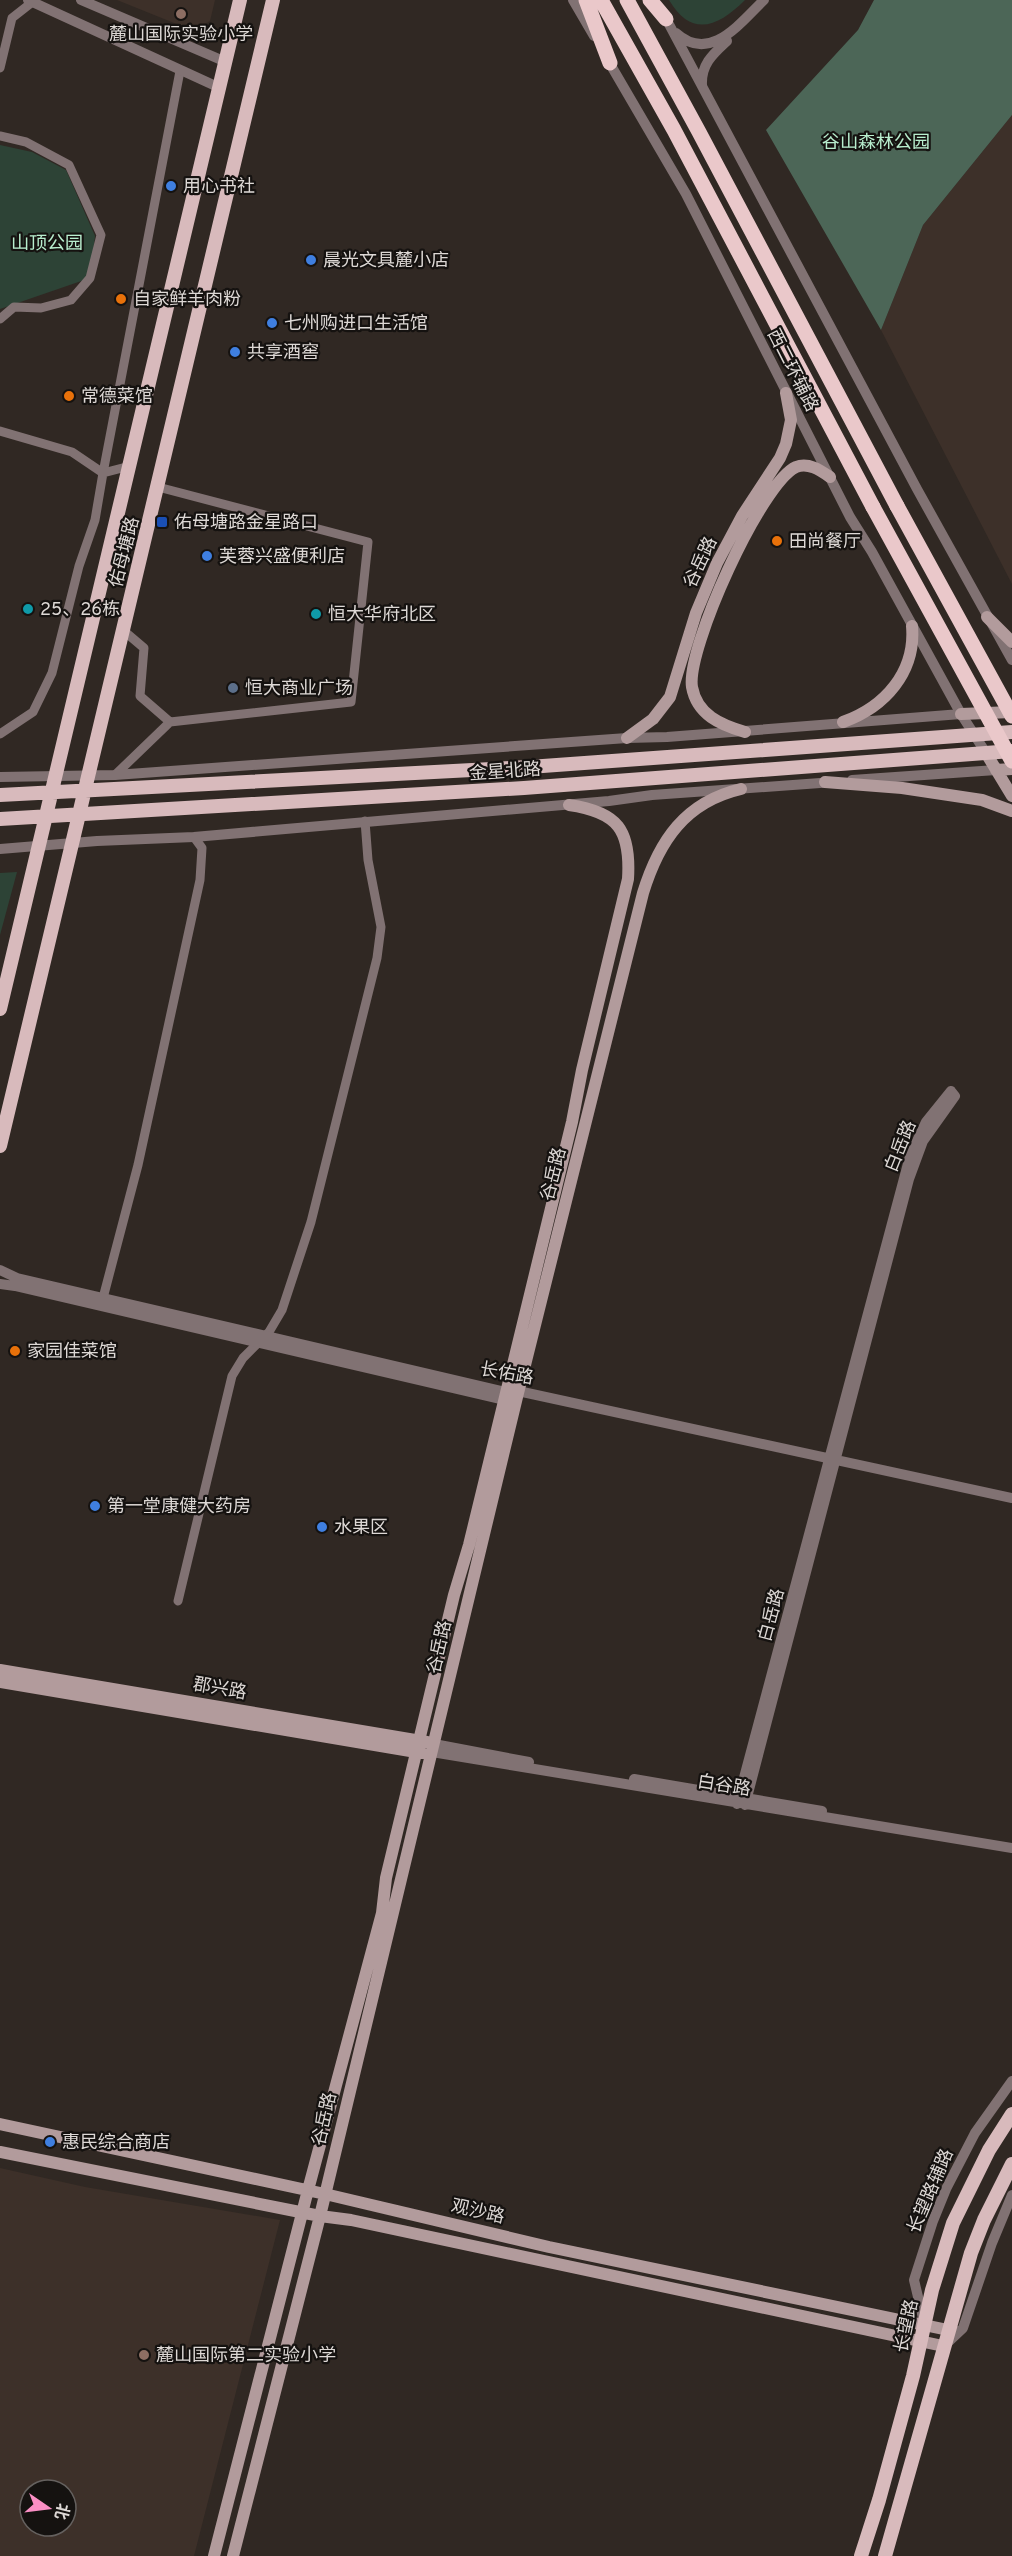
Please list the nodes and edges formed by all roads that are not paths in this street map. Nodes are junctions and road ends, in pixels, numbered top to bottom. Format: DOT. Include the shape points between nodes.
graph roads {
  1 [pos="81,0"];
  2 [pos="240,0"];
  3 [pos="273,0"];
  4 [pos="573,0"];
  5 [pos="586,0"];
  6 [pos="601,0"];
  7 [pos="627,0"];
  8 [pos="650,0"];
  9 [pos="655,0"];
  10 [pos="764,0"];
  11 [pos="772,0"];
  12 [pos="32,1"];
  13 [pos="669,24"];
  14 [pos="226,62"];
  15 [pos="610,63"];
  16 [pos="0,68"];
  17 [pos="180,70"];
  18 [pos="702,86"];
  19 [pos="220,88"];
  20 [pos="0,136"];
  21 [pos="0,319"];
  22 [pos="786,393"];
  23 [pos="0,431"];
  24 [pos="130,466"];
  25 [pos="103,473"];
  26 [pos="830,477"];
  27 [pos="158,487"];
  28 [pos="987,617"];
  29 [pos="912,626"];
  30 [pos="123,631"];
  31 [pos="1012,642"];
  32 [pos="1012,660"];
  33 [pos="961,714"];
  34 [pos="1012,714"];
  35 [pos="170,722"];
  36 [pos="843,722"];
  37 [pos="745,732"];
  38 [pos="1012,732"];
  39 [pos="0,734"];
  40 [pos="975,734"];
  41 [pos="627,738"];
  42 [pos="1012,751"];
  43 [pos="986,753"];
  44 [pos="1012,761"];
  45 [pos="1012,769"];
  46 [pos="996,770"];
  47 [pos="115,775"];
  48 [pos="56,776"];
  49 [pos="89,776"];
  50 [pos="0,777"];
  51 [pos="825,782"];
  52 [pos="741,789"];
  53 [pos="86,790"];
  54 [pos="52,792"];
  55 [pos="0,795"];
  56 [pos="1012,796"];
  57 [pos="569,805"];
  58 [pos="1012,811"];
  59 [pos="80,814"];
  60 [pos="46,816"];
  61 [pos="0,819"];
  62 [pos="366,821"];
  63 [pos="194,837"];
  64 [pos="73,843"];
  65 [pos="39,846"];
  66 [pos="0,849"];
  67 [pos="0,1009"];
  68 [pos="0,1146"];
  69 [pos="0,1270"];
  70 [pos="0,1284"];
  71 [pos="103,1298"];
  72 [pos="261,1340"];
  73 [pos="511,1395"];
  74 [pos="832,1462"];
  75 [pos="1012,1498"];
  76 [pos="1012,1504"];
  77 [pos="178,1601"];
  78 [pos="0,1670"];
  79 [pos="0,1682"];
  80 [pos="419,1740"];
  81 [pos="433,1748"];
  82 [pos="416,1753"];
  83 [pos="742,1801"];
  84 [pos="1012,1842"];
  85 [pos="1012,1848"];
  86 [pos="1012,2082"];
  87 [pos="1012,2114"];
  88 [pos="0,2124"];
  89 [pos="0,2152"];
  90 [pos="1012,2164"];
  91 [pos="308,2190"];
  92 [pos="325,2194"];
  93 [pos="1012,2196"];
  94 [pos="303,2213"];
  95 [pos="320,2216"];
  96 [pos="924,2325"];
  97 [pos="948,2330"];
  98 [pos="921,2341"];
  99 [pos="943,2346"];
  100 [pos="214,2556"];
  101 [pos="233,2556"];
  102 [pos="861,2556"];
  103 [pos="885,2556"];
  1 -- 14 [label="street"];
  2 -- 14 [label="main road, 佑母塘路"];
  3 -- 27 [label="main road, 佑母塘路"];
  4 -- 15 [label="street, 西二环辅路"];
  5 -- 15 [label="highway"];
  6 -- 44 [label="highway, bridge"];
  7 -- 34 [label="highway, bridge"];
  8 -- 13 [label="highway"];
  9 -- 13 [label="street"];
  10 -- 13 [label="street" via="712,44 688,41"];
  11 -- 18 [label="street" via="708,61 702,73"];
  12 -- 16 [label="street" via="12,18"];
  12 -- 17 [label="street"];
  13 -- 18 [label="street"];
  14 -- 19 [label="main road, 佑母塘路"];
  15 -- 22 [label="street, 西二环辅路" via="686,194"];
  17 -- 19 [label="street"];
  17 -- 25 [label="street"];
  18 -- 28 [label="street"];
  19 -- 24 [label="main road, 佑母塘路"];
  20 -- 21 [label="street" via="26,142 69,165 101,235 90,278 71,300 41,308 14,307"];
  22 -- 26 [label="street, 西二环辅路"];
  22 -- 41 [label="main road, 谷岳路" via="791,420 786,444 717,563 696,613 670,697 653,719"];
  23 -- 25 [label="street" via="72,452"];
  24 -- 25 [label="street"];
  24 -- 48 [label="main road, 佑母塘路"];
  25 -- 39 [label="street" via="95,520 52,673 33,712"];
  26 -- 29 [label="street, 西二环辅路"];
  26 -- 37 [label="main road, 谷岳路" via="818,469 798,466 775,487 753,522 708,617 692,673 692,688 713,720"];
  27 -- 30 [label="main road, 佑母塘路"];
  27 -- 35 [label="street" via="368,542 351,702"];
  28 -- 31 [label="main road"];
  28 -- 32 [label="street"];
  29 -- 33 [label="street, 西二环辅路"];
  29 -- 36 [label="main road" via="910,657 887,696 870,710"];
  30 -- 35 [label="street" via="144,648 140,696"];
  30 -- 49 [label="main road, 佑母塘路"];
  33 -- 34 [label="main road"];
  33 -- 36 [label="street"];
  33 -- 40 [label="street, 西二环辅路"];
  35 -- 47 [label="street"];
  36 -- 37 [label="street"];
  37 -- 41 [label="street"];
  38 -- 40 [label="main road, 金星北路"];
  40 -- 43 [label="street, 西二环辅路"];
  40 -- 53 [label="main road, 金星北路" via="541,766"];
  41 -- 47 [label="street"];
  42 -- 43 [label="main road, 金星北路"];
  43 -- 46 [label="main road"];
  43 -- 59 [label="main road, 金星北路" via="524,788"];
  45 -- 46 [label="main road"];
  46 -- 51 [label="street"];
  46 -- 56 [label="main road"];
  47 -- 49 [label="street"];
  48 -- 49 [label="street"];
  48 -- 50 [label="street"];
  48 -- 54 [label="main road, 佑母塘路"];
  49 -- 53 [label="main road, 佑母塘路"];
  51 -- 52 [label="street"];
  51 -- 58 [label="main road" via="902,788 996,804"];
  52 -- 57 [label="street"];
  52 -- 73 [label="main road, 谷岳路" via="715,796 691,812 666,839 651,867"];
  53 -- 54 [label="main road, 金星北路"];
  53 -- 59 [label="main road, 佑母塘路"];
  54 -- 55 [label="main road, 金星北路"];
  54 -- 60 [label="main road, 佑母塘路"];
  57 -- 62 [label="street"];
  57 -- 73 [label="main road" via="598,810 616,824 628,848 628,879"];
  59 -- 60 [label="main road, 金星北路"];
  59 -- 64 [label="main road, 佑母塘路"];
  60 -- 61 [label="main road, 金星北路"];
  60 -- 65 [label="main road, 佑母塘路"];
  62 -- 63 [label="street"];
  62 -- 72 [label="street" via="368,860 381,927 377,958 311,1222 282,1310"];
  63 -- 64 [label="street"];
  63 -- 71 [label="street" via="202,848 200,880 138,1165"];
  64 -- 65 [label="street"];
  64 -- 68 [label="main road, 佑母塘路"];
  65 -- 66 [label="street"];
  65 -- 67 [label="main road, 佑母塘路"];
  69 -- 71 [label="street, 长佑路" via="17,1278"];
  70 -- 72 [label="street, 长佑路"];
  71 -- 72 [label="street, 长佑路"];
  72 -- 73 [label="street, 长佑路"];
  72 -- 77 [label="street" via="232,1376"];
  73 -- 74 [label="street, 长佑路"];
  73 -- 80 [label="main road"];
  73 -- 81 [label="main road, 谷岳路"];
  74 -- 74 [label="street, 白岳路" via="909,1179 923,1141 955,1096 951,1091 926,1122 910,1156"];
  74 -- 75 [label="street, 长佑路"];
  74 -- 76 [label="street, 长佑路"];
  74 -- 83 [label="street, 白岳路"];
  78 -- 80 [label="main road, 郡兴路"];
  79 -- 82 [label="main road, 郡兴路"];
  80 -- 81 [label="main road, 郡兴路"];
  80 -- 82 [label="main road"];
  81 -- 82 [label="main road, 郡兴路"];
  81 -- 83 [label="street, 白谷路"];
  81 -- 92 [label="main road, 谷岳路"];
  82 -- 91 [label="main road" via="386,1878 382,1913"];
  83 -- 84 [label="street, 白谷路"];
  83 -- 85 [label="street, 白谷路"];
  86 -- 96 [label="street, 长望路辅路" via="970,2142 933,2221 914,2280"];
  87 -- 96 [label="main road, 长望路" via="989,2150 953,2223"];
  88 -- 91 [label="main road, 观沙路"];
  89 -- 94 [label="main road, 观沙路"];
  90 -- 97 [label="main road" via="984,2220"];
  91 -- 92 [label="main road, 观沙路"];
  91 -- 94 [label="main road"];
  92 -- 95 [label="main road, 谷岳路"];
  92 -- 96 [label="main road, 观沙路" via="549,2247"];
  93 -- 99 [label="street" via="963,2328"];
  94 -- 95 [label="main road, 观沙路"];
  94 -- 100 [label="main road"];
  95 -- 98 [label="main road, 观沙路"];
  95 -- 101 [label="main road, 谷岳路"];
  96 -- 97 [label="main road, 观沙路"];
  96 -- 98 [label="main road, 长望路"];
  97 -- 99 [label="main road"];
  98 -- 99 [label="main road, 观沙路"];
  98 -- 102 [label="main road, 长望路"];
  99 -- 103 [label="main road"];
}
